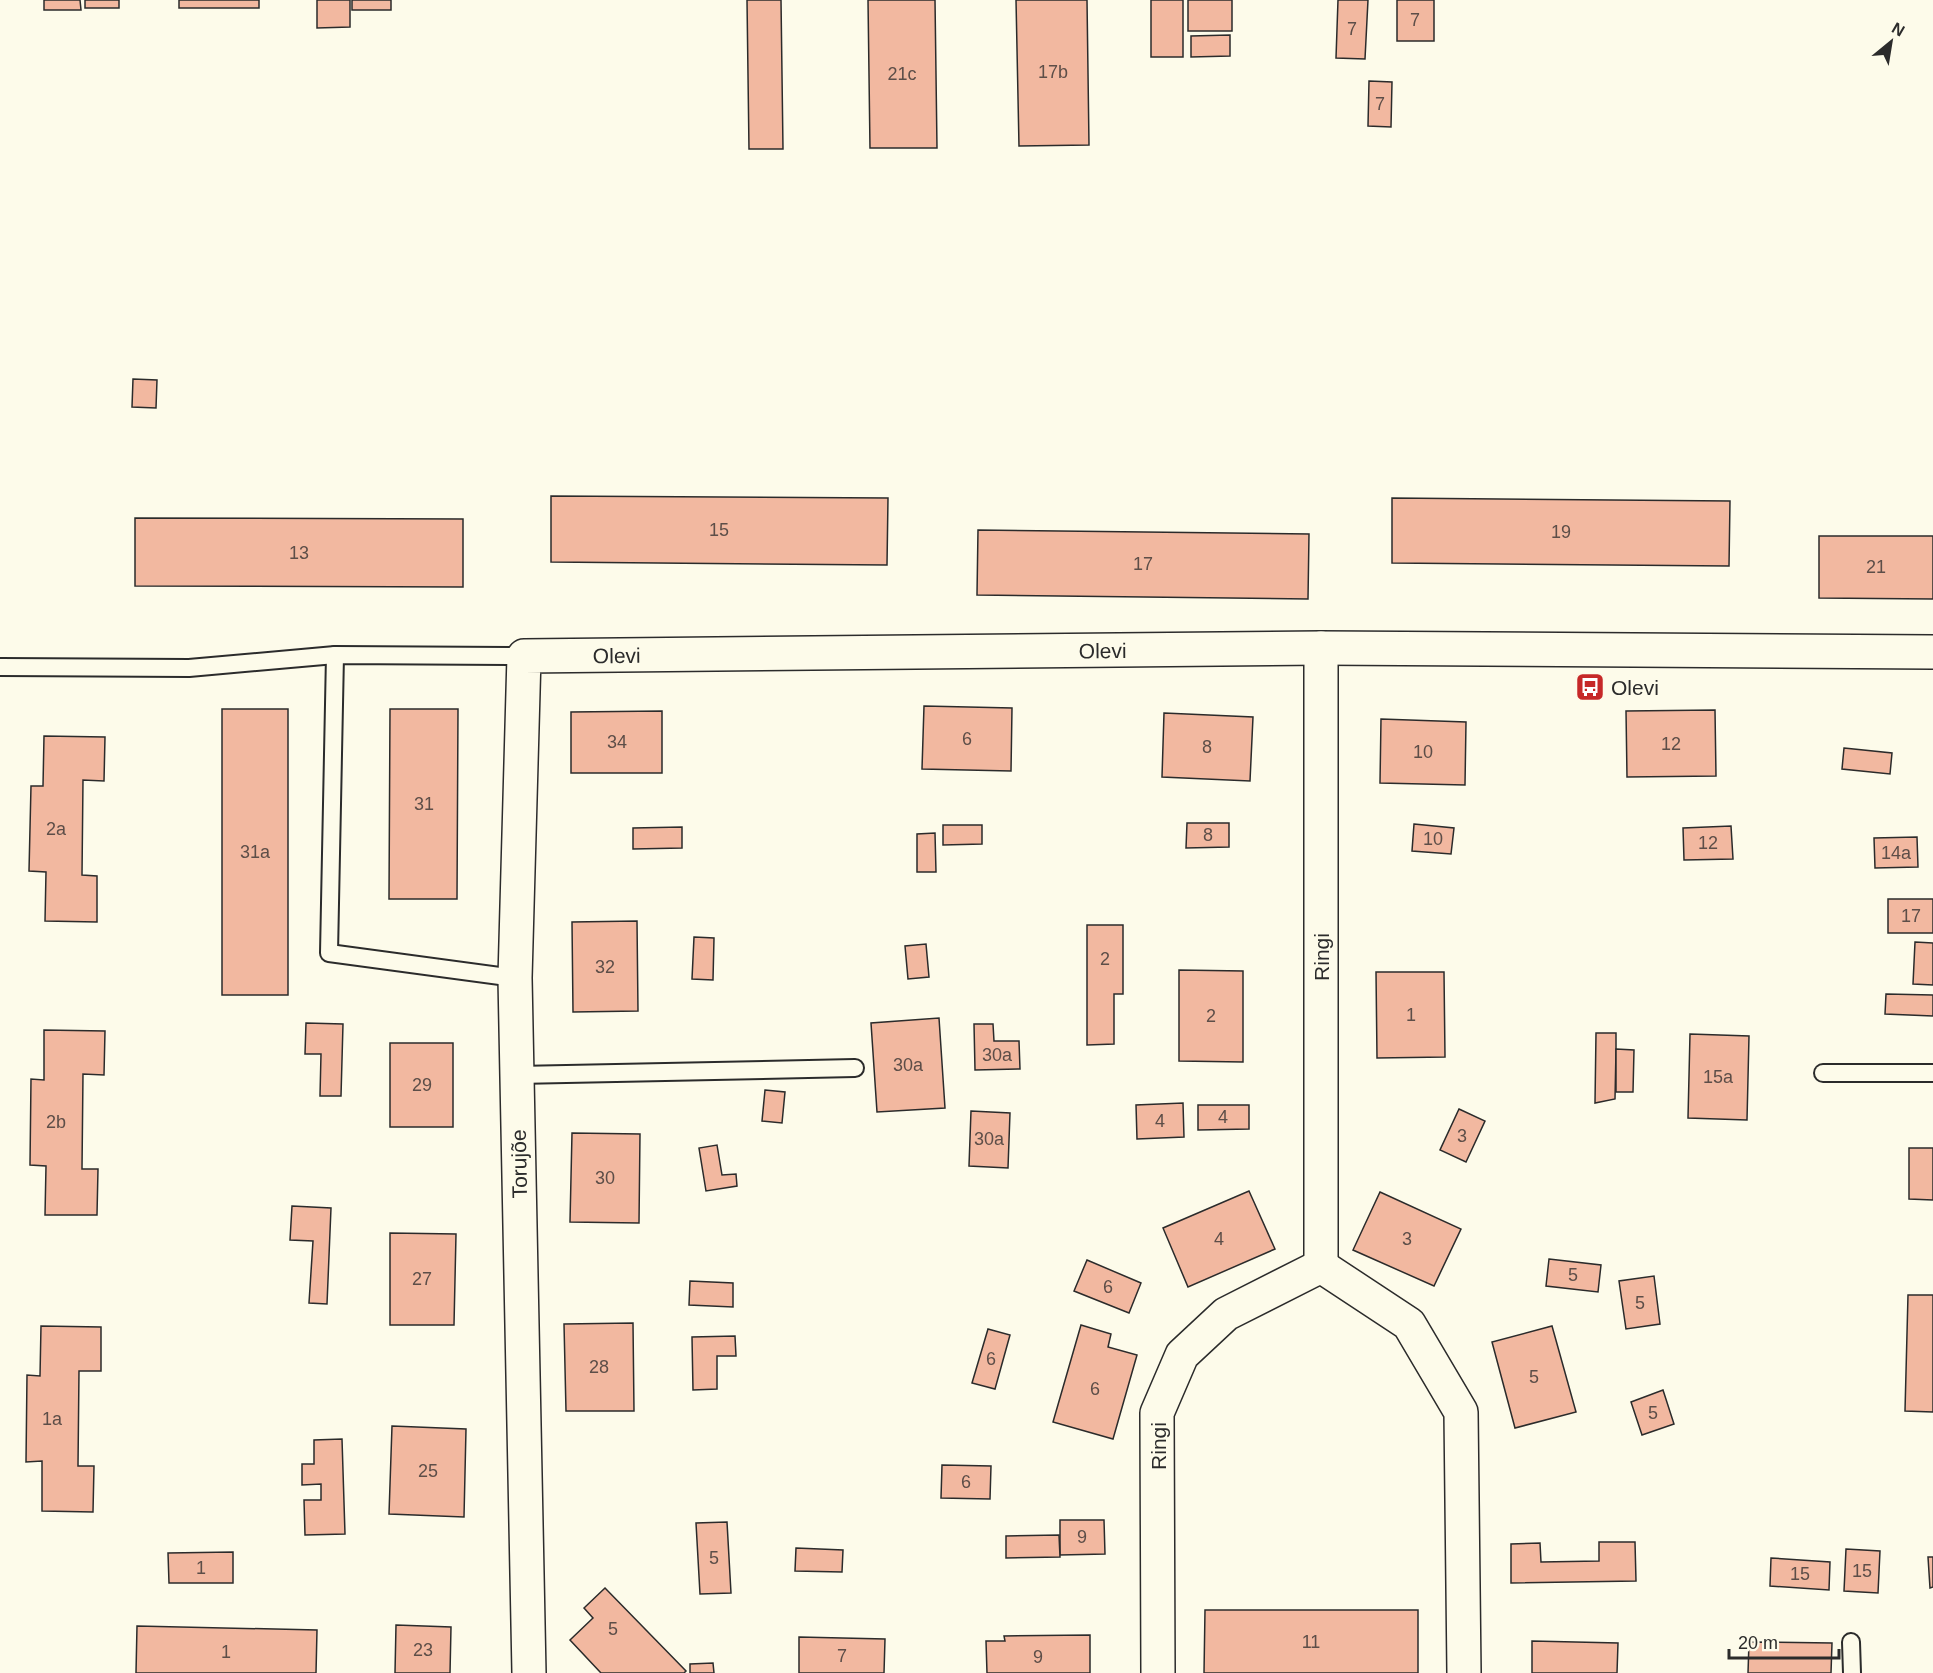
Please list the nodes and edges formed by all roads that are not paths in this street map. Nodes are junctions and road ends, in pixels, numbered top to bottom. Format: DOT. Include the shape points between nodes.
graph roads {
  1 [pos="1321,648"];
  2 [pos="1933,652"];
  3 [pos="335,655"];
  4 [pos="524,656"];
  5 [pos="0,667"];
  6 [pos="515,978"];
  7 [pos="855,1068"];
  8 [pos="1823,1073"];
  9 [pos="1933,1073"];
  10 [pos="517,1075"];
  11 [pos="1321,1266"];
  12 [pos="1851,1642"];
  13 [pos="529,1673"];
  14 [pos="1158,1673"];
  15 [pos="1464,1673"];
  16 [pos="1852,1673"];
  1 -- 2 [label="street, Olevi"];
  1 -- 4 [label="street, Olevi"];
  1 -- 11 [label="street, Ringi"];
  3 -- 4 [label="lane"];
  3 -- 5 [label="lane" via="189,668"];
  3 -- 6 [label="lane" via="329,953"];
  4 -- 6 [label="street, Torujõe"];
  6 -- 10 [label="street, Torujõe"];
  7 -- 10 [label="lane"];
  8 -- 9 [label="lane"];
  10 -- 13 [label="street, Torujõe"];
  11 -- 14 [label="street, Ringi" via="1226,1314 1182,1355 1157,1413"];
  11 -- 15 [label="street" via="1408,1324 1461,1412"];
  12 -- 16 [label="lane"];
}
